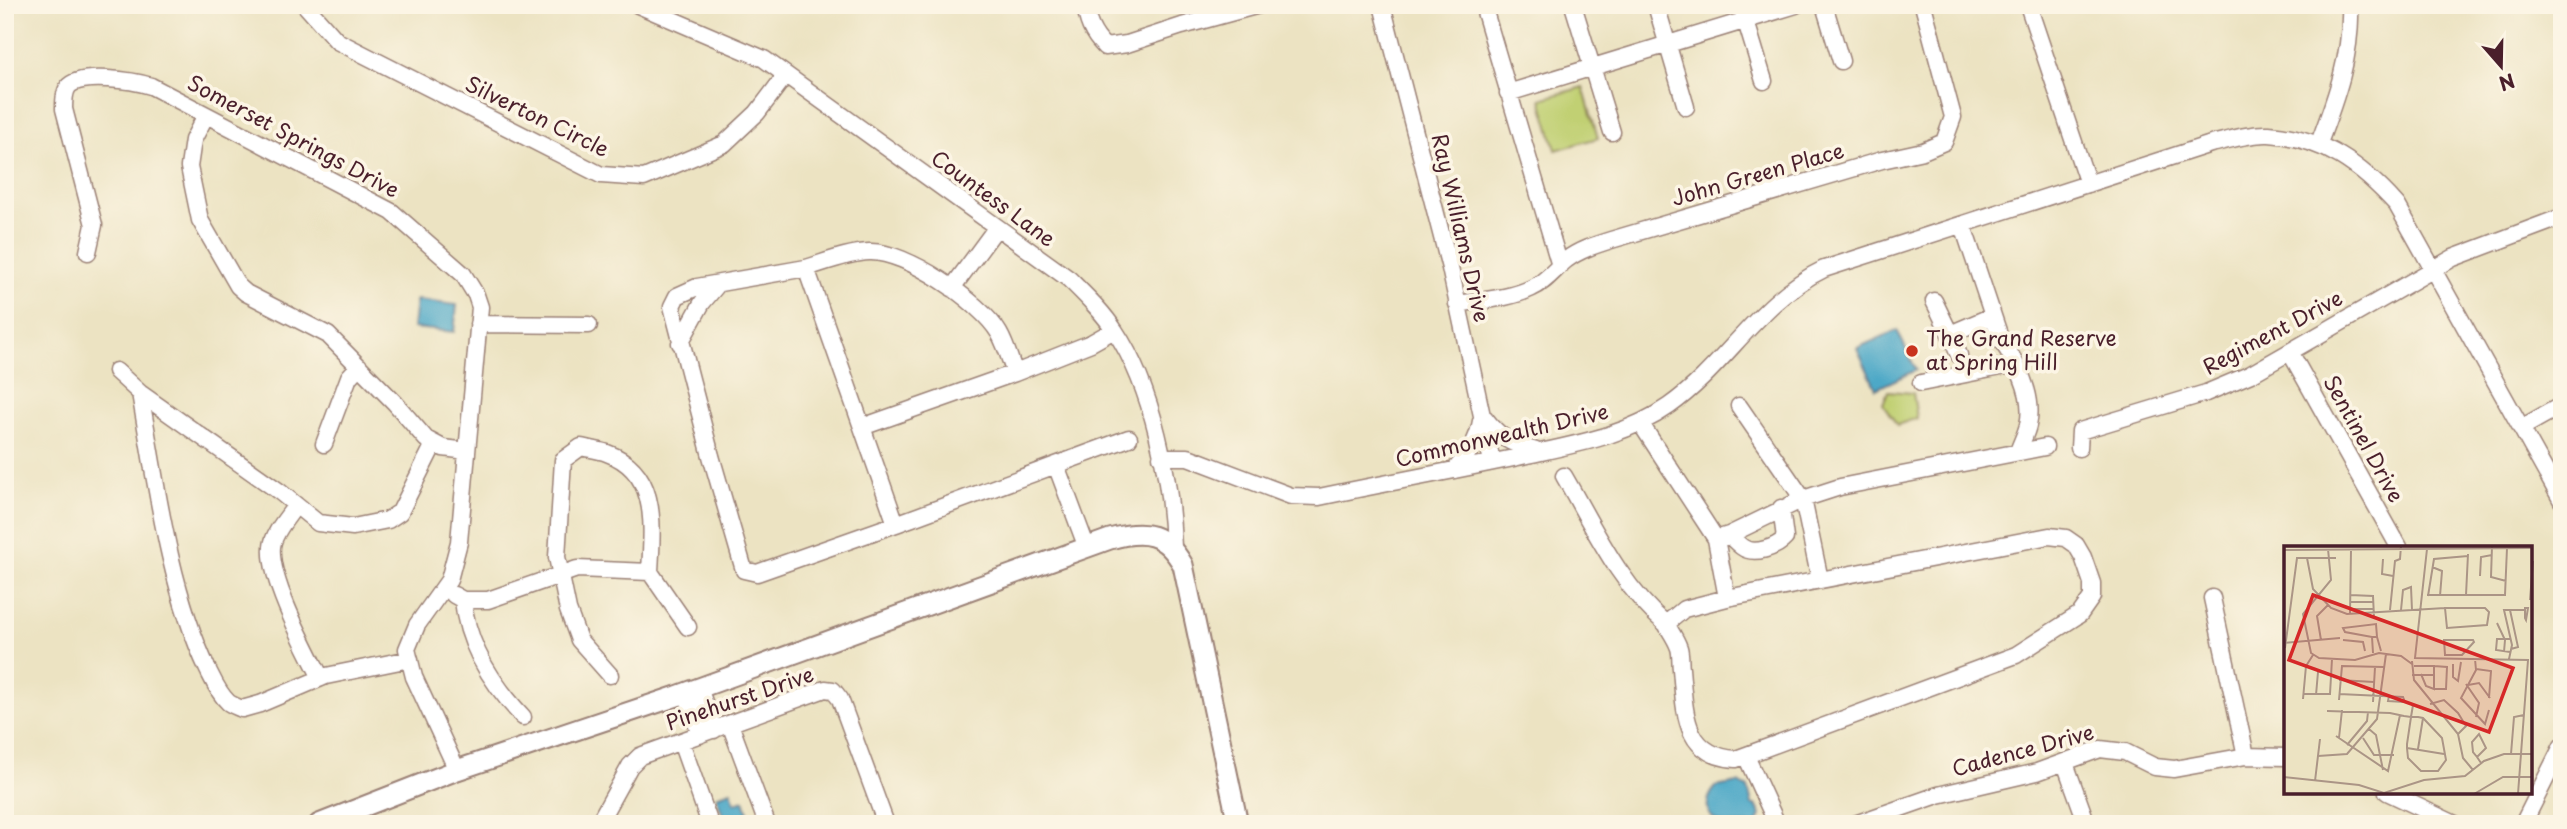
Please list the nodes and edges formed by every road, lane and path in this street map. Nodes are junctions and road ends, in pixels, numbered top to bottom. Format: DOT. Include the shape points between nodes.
graph roads {
  1 [pos="305,5"];
  2 [pos="638,5"];
  3 [pos="1086,5"];
  4 [pos="1259,5"];
  5 [pos="1382,5"];
  6 [pos="1483,5"];
  7 [pos="1573,5"];
  8 [pos="1656,5"];
  9 [pos="1741,5"];
  10 [pos="1796,5"];
  11 [pos="1824,5"];
  12 [pos="1923,5"];
  13 [pos="2028,5"];
  14 [pos="2350,5"];
  15 [pos="1746,22"];
  16 [pos="1668,46"];
  17 [pos="1841,61"];
  18 [pos="1592,68"];
  19 [pos="786,76"];
  20 [pos="1764,80"];
  21 [pos="1508,93"];
  22 [pos="1685,107"];
  23 [pos="206,115"];
  24 [pos="1612,132"];
  25 [pos="2319,143"];
  26 [pos="2088,184"];
  27 [pos="2562,217"];
  28 [pos="1963,226"];
  29 [pos="997,227"];
  30 [pos="88,252"];
  31 [pos="1560,266"];
  32 [pos="806,268"];
  33 [pos="2432,268"];
  34 [pos="718,284"];
  35 [pos="952,288"];
  36 [pos="1934,301"];
  37 [pos="1457,304"];
  38 [pos="1992,316"];
  39 [pos="478,324"];
  40 [pos="589,325"];
  41 [pos="1114,330"];
  42 [pos="1950,334"];
  43 [pos="680,342"];
  44 [pos="2290,352"];
  45 [pos="1959,355"];
  46 [pos="2016,364"];
  47 [pos="359,366"];
  48 [pos="116,371"];
  49 [pos="1015,373"];
  50 [pos="1921,383"];
  51 [pos="140,393"];
  52 [pos="2562,405"];
  53 [pos="1739,406"];
  54 [pos="1482,415"];
  55 [pos="1641,424"];
  56 [pos="862,427"];
  57 [pos="2521,428"];
  58 [pos="1129,438"];
  59 [pos="324,444"];
  60 [pos="434,444"];
  61 [pos="2045,447"];
  62 [pos="2079,449"];
  63 [pos="467,451"];
  64 [pos="1539,452"];
  65 [pos="2018,452"];
  66 [pos="1161,457"];
  67 [pos="1492,463"];
  68 [pos="1056,465"];
  69 [pos="1455,470"];
  70 [pos="1564,476"];
  71 [pos="1803,499"];
  72 [pos="2562,500"];
  73 [pos="296,505"];
  74 [pos="1781,508"];
  75 [pos="896,524"];
  76 [pos="1722,537"];
  77 [pos="2398,546"];
  78 [pos="1173,547"];
  79 [pos="1087,548"];
  80 [pos="650,572"];
  81 [pos="561,573"];
  82 [pos="1820,580"];
  83 [pos="443,589"];
  84 [pos="1727,598"];
  85 [pos="2212,598"];
  86 [pos="463,600"];
  87 [pos="1666,624"];
  88 [pos="688,626"];
  89 [pos="410,659"];
  90 [pos="610,675"];
  91 [pos="321,678"];
  92 [pos="692,690"];
  93 [pos="523,717"];
  94 [pos="730,724"];
  95 [pos="707,733"];
  96 [pos="681,742"];
  97 [pos="2562,746"];
  98 [pos="1746,756"];
  99 [pos="2246,756"];
  100 [pos="2284,757"];
  101 [pos="2065,763"];
  102 [pos="457,770"];
  103 [pos="2391,794"];
  104 [pos="2084,823"];
  105 [pos="318,824"];
  106 [pos="598,824"];
  107 [pos="710,824"];
  108 [pos="767,824"];
  109 [pos="886,824"];
  110 [pos="1238,824"];
  111 [pos="1777,824"];
  112 [pos="1855,824"];
  113 [pos="2455,824"];
  114 [pos="2523,824"];
  1 -- 19 [label="street, Silverton Circle" via="337,41 601,175 644,178 724,144"];
  2 -- 19 [label="street, Countess Lane" via="764,59"];
  3 -- 4 [label="street" via="1093,32 1105,47"];
  5 -- 37 [label="street, Ray Williams Drive"];
  6 -- 21 [label="street"];
  7 -- 18 [label="street"];
  8 -- 16 [label="street"];
  9 -- 15 [label="street"];
  10 -- 15 [label="street"];
  11 -- 17 [label="street"];
  12 -- 31 [label="street, John Green Place" via="1954,117 1944,142 1586,248"];
  13 -- 26 [label="street"];
  14 -- 25 [label="street" via="2348,54"];
  15 -- 16 [label="street"];
  15 -- 20 [label="street"];
  16 -- 18 [label="street"];
  16 -- 22 [label="street"];
  18 -- 21 [label="street"];
  18 -- 24 [label="street"];
  19 -- 29 [label="street, Countess Lane"];
  21 -- 31 [label="street"];
  23 -- 30 [label="street, Somerset Springs Drive" via="135,81 80,79 69,86 64,109 94,225"];
  23 -- 39 [label="street, Somerset Springs Drive" via="392,212 463,274 480,307"];
  23 -- 47 [label="street" via="193,140 189,167 200,220 232,275 246,293 328,335"];
  25 -- 26 [label="street, Commonwealth Drive" via="2267,134 2237,138"];
  25 -- 33 [label="street" via="2374,179 2397,205"];
  26 -- 28 [label="street, Commonwealth Drive"];
  27 -- 33 [label="street, Regiment Drive"];
  28 -- 38 [label="street"];
  28 -- 55 [label="street, Commonwealth Drive" via="1807,278 1773,302 1672,405"];
  29 -- 35 [label="street"];
  29 -- 41 [label="street, Countess Lane" via="1069,279"];
  31 -- 37 [label="street, John Green Place" via="1533,288"];
  32 -- 34 [label="street"];
  32 -- 35 [label="street" via="870,252 891,254"];
  32 -- 56 [label="street"];
  33 -- 44 [label="street, Regiment Drive"];
  33 -- 57 [label="street"];
  34 -- 43 [label="street"];
  34 -- 43 [label="street" via="677,296 672,306"];
  35 -- 49 [label="street" via="988,318"];
  36 -- 42 [label="street"];
  37 -- 54 [label="street, Ray Williams Drive"];
  38 -- 42 [label="street"];
  38 -- 46 [label="street"];
  39 -- 40 [label="street"];
  39 -- 63 [label="street, Somerset Springs Drive"];
  41 -- 49 [label="street" via="1091,344"];
  41 -- 66 [label="street, Countess Lane" via="1152,416"];
  42 -- 45 [label="street"];
  43 -- 75 [label="street" via="744,570 757,573"];
  44 -- 62 [label="street, Regiment Drive" via="2206,393 2080,431"];
  44 -- 77 [label="street, Sentinel Drive"];
  46 -- 50 [label="street"];
  46 -- 65 [label="street" via="2029,405 2029,422"];
  47 -- 59 [label="street" via="349,377"];
  47 -- 60 [label="street"];
  48 -- 51 [label="street"];
  49 -- 56 [label="street"];
  51 -- 73 [label="street"];
  51 -- 91 [label="street" via="160,505 191,627 216,685 228,702 242,709"];
  52 -- 57 [label="street"];
  53 -- 71 [label="street"];
  54 -- 64 [label="street" via="1513,445"];
  54 -- 67 [label="street, Ray Williams Drive"];
  54 -- 69 [label="street" via="1479,435"];
  55 -- 64 [label="street, Commonwealth Drive"];
  55 -- 76 [label="street"];
  56 -- 75 [label="street"];
  57 -- 72 [label="street"];
  58 -- 68 [label="street"];
  60 -- 63 [label="street"];
  60 -- 73 [label="street" via="400,512 388,520 354,527 318,523"];
  61 -- 65 [label="street"];
  63 -- 83 [label="street, Somerset Springs Drive" via="459,542"];
  64 -- 67 [label="street, Commonwealth Drive"];
  65 -- 71 [label="street" via="1840,487"];
  66 -- 69 [label="street, Commonwealth Drive" via="1188,457 1291,496 1319,496"];
  66 -- 78 [label="street, Countess Lane" via="1172,507"];
  67 -- 69 [label="street, Commonwealth Drive"];
  68 -- 75 [label="street"];
  68 -- 79 [label="street"];
  70 -- 87 [label="street" via="1608,553 1648,609"];
  71 -- 74 [label="street"];
  71 -- 82 [label="street"];
  73 -- 91 [label="street" via="272,548 284,599"];
  74 -- 76 [label="street"];
  74 -- 76 [label="street" via="1785,538 1780,544 1755,551"];
  76 -- 84 [label="street"];
  78 -- 79 [label="main road" via="1154,536 1137,534"];
  78 -- 110 [label="main road" via="1183,565"];
  79 -- 92 [label="main road"];
  80 -- 81 [label="street" via="577,569"];
  80 -- 81 [label="street" via="652,519 643,482 609,454 581,447 563,460 557,557"];
  80 -- 88 [label="street"];
  81 -- 86 [label="street" via="488,600"];
  81 -- 90 [label="street" via="579,640"];
  82 -- 84 [label="street"];
  82 -- 98 [label="street" via="2049,536 2076,545 2092,583 2092,597 2080,614 2016,655"];
  83 -- 86 [label="street"];
  83 -- 89 [label="street, Somerset Springs Drive" via="410,637"];
  84 -- 87 [label="street" via="1684,609"];
  85 -- 99 [label="street"];
  86 -- 93 [label="street" via="464,619 477,652 499,692"];
  87 -- 98 [label="street" via="1679,648 1685,717 1692,736 1706,751 1722,758"];
  89 -- 91 [label="street"];
  89 -- 102 [label="street"];
  92 -- 95 [label="street"];
  92 -- 102 [label="main road"];
  94 -- 95 [label="street, Pinehurst Drive"];
  94 -- 108 [label="street"];
  94 -- 109 [label="street, Pinehurst Drive" via="833,690"];
  95 -- 96 [label="street, Pinehurst Drive"];
  96 -- 106 [label="street, Pinehurst Drive" via="640,756"];
  96 -- 107 [label="street"];
  97 -- 114 [label="street"];
  98 -- 111 [label="street"];
  99 -- 100 [label="street, Cadence Drive"];
  99 -- 101 [label="street, Cadence Drive" via="2174,769 2155,767 2125,752 2100,749"];
  101 -- 104 [label="street"];
  101 -- 112 [label="street, Cadence Drive" via="1938,794"];
  102 -- 105 [label="main road"];
  103 -- 113 [label="street"];
}
